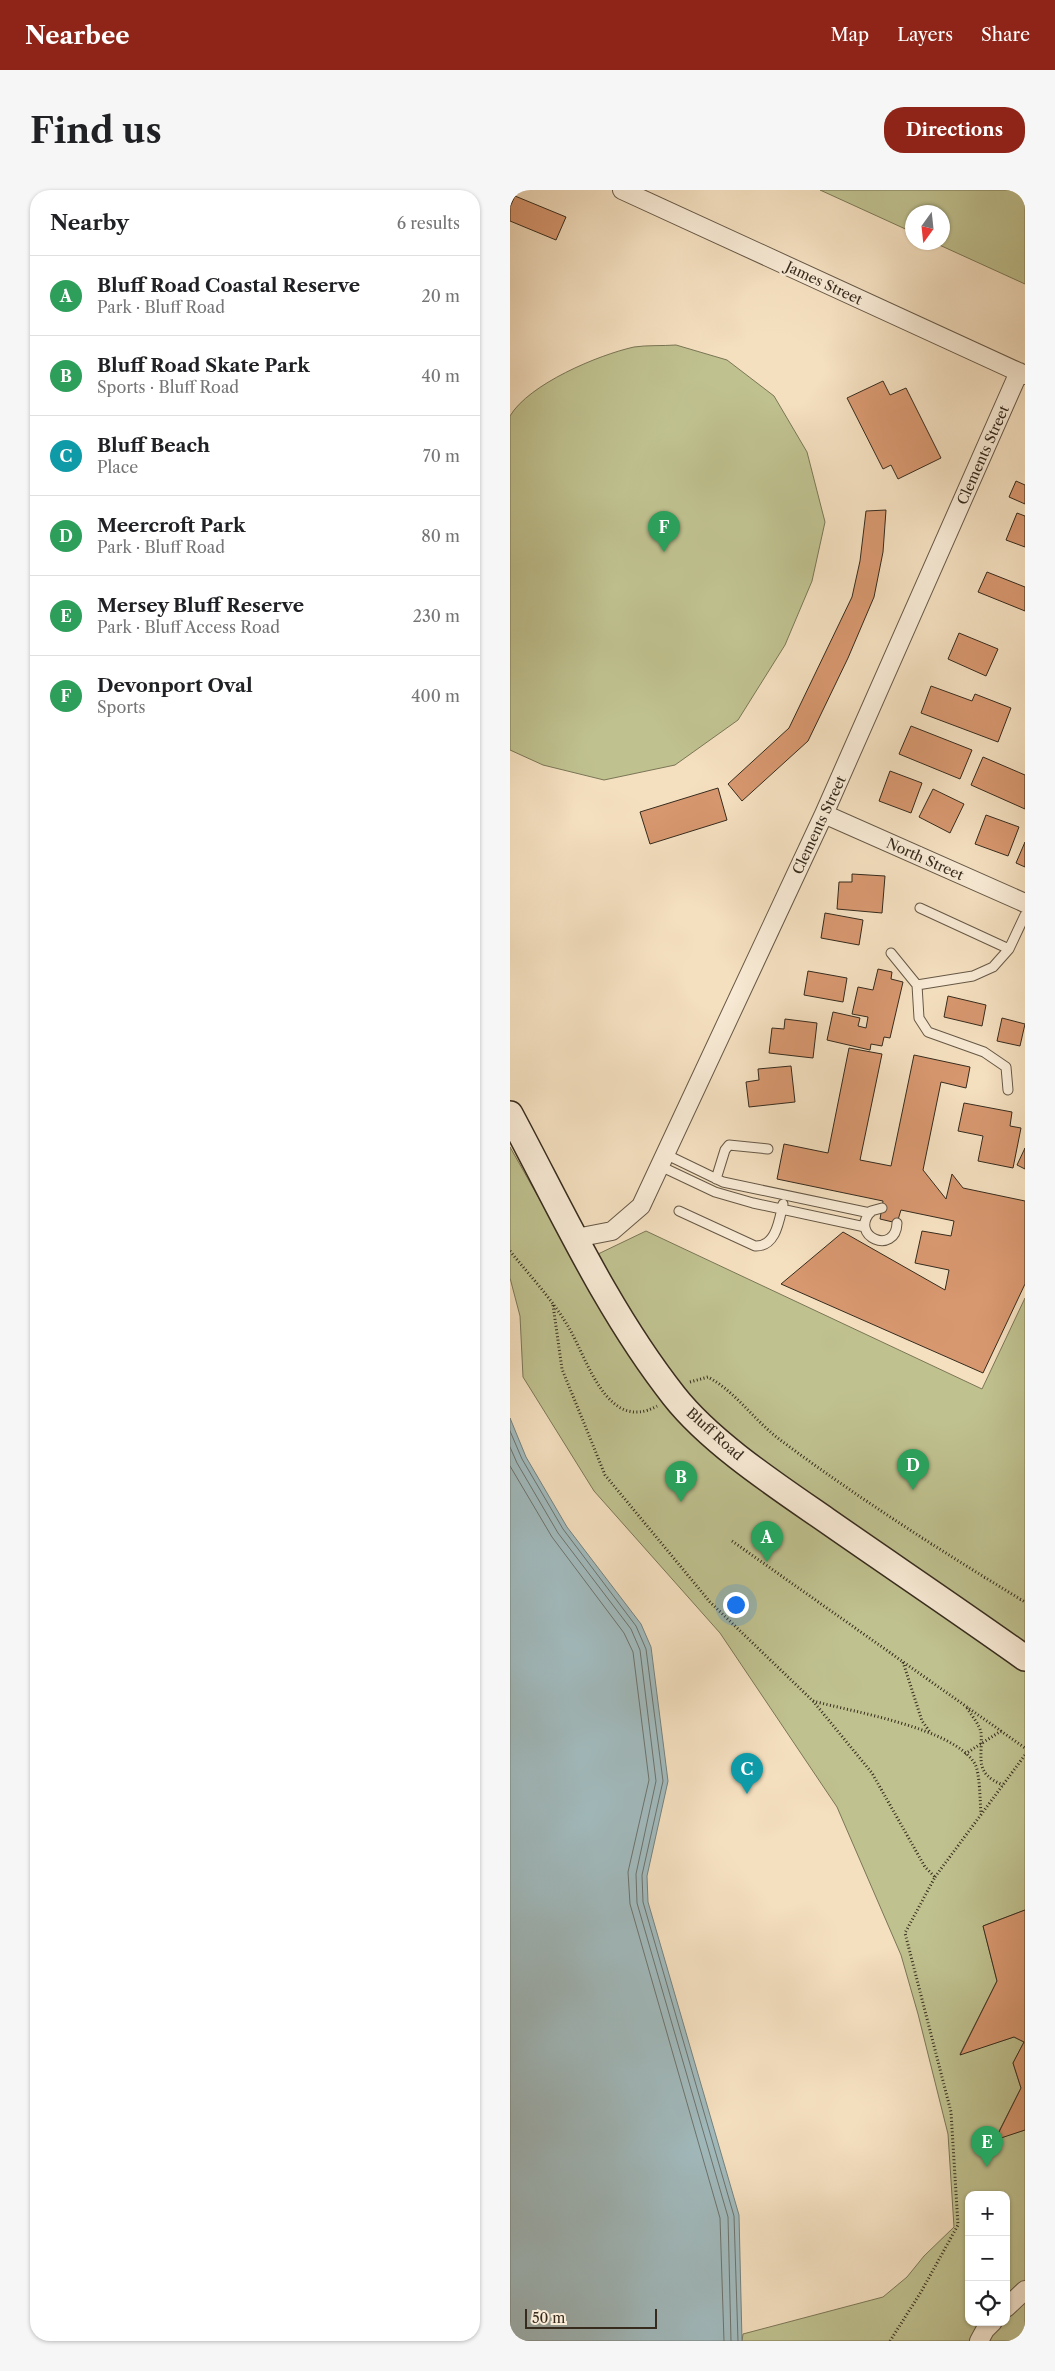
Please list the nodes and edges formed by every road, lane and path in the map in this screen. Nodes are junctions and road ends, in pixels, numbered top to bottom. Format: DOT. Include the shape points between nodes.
graph roads {
  1 [pos="622,190"];
  2 [pos="1022,374"];
  3 [pos="824,814"];
  4 [pos="1025,903"];
  5 [pos="920,908"];
  6 [pos="1025,915"];
  7 [pos="1009,949"];
  8 [pos="891,953"];
  9 [pos="917,985"];
  10 [pos="1008,1090"];
  11 [pos="510,1114"];
  12 [pos="768,1149"];
  13 [pos="663,1160"];
  14 [pos="716,1179"];
  15 [pos="785,1196"];
  16 [pos="882,1208"];
  17 [pos="782,1209"];
  18 [pos="679,1212"];
  19 [pos="870,1213"];
  20 [pos="897,1223"];
  21 [pos="865,1227"];
  22 [pos="576,1238"];
  23 [pos="510,1251"];
  24 [pos="553,1305"];
  25 [pos="675,1397"];
  26 [pos="732,1541"];
  27 [pos="1025,1602"];
  28 [pos="1025,1658"];
  29 [pos="902,1661"];
  30 [pos="813,1701"];
  31 [pos="966,1706"];
  32 [pos="1000,1730"];
  33 [pos="931,1732"];
  34 [pos="980,1745"];
  35 [pos="1025,1748"];
  36 [pos="966,1754"];
  37 [pos="1025,1755"];
  38 [pos="1003,1785"];
  39 [pos="981,1814"];
  40 [pos="935,1876"];
  41 [pos="1025,2290"];
  42 [pos="1010,2304"];
  43 [pos="990,2326"];
  44 [pos="890,2341"];
  45 [pos="979,2341"];
  1 -- 2 [label="street, James Street"];
  2 -- 3 [label="street, Clements Street"];
  3 -- 4 [label="street, North Street"];
  3 -- 13 [label="street, Clements Street"];
  5 -- 7 [label="lane"];
  6 -- 7 [label="lane"];
  7 -- 9 [label="lane" via="993,967 973,976"];
  8 -- 9 [label="lane"];
  9 -- 10 [label="lane" via="919,1018 928,1032 984,1052 1006,1067"];
  11 -- 22 [label="street, Bluff Road"];
  12 -- 14 [label="lane" via="729,1144"];
  13 -- 14 [label="lane"];
  13 -- 17 [label="lane" via="715,1192"];
  13 -- 22 [label="street, Clements Street" via="641,1206 612,1231"];
  14 -- 15 [label="lane"];
  15 -- 17 [label="lane"];
  15 -- 19 [label="lane"];
  16 -- 19 [label="lane"];
  17 -- 18 [label="lane" via="773,1238 762,1246 755,1246"];
  17 -- 21 [label="lane"];
  19 -- 21 [label="lane"];
  20 -- 21 [label="lane" via="895,1234 886,1241 870,1237"];
  22 -- 25 [label="street, Bluff Road" via="622,1320"];
  23 -- 24 [label="path"];
  24 -- 25 [label="path" via="569,1327 602,1392 612,1402 637,1412 650,1410"];
  24 -- 30 [label="path" via="562,1369 605,1475 710,1602"];
  25 -- 27 [label="path" via="692,1380 708,1377 723,1385 777,1438 916,1536"];
  25 -- 28 [label="street, Bluff Road" via="736,1455"];
  26 -- 29 [label="path"];
  29 -- 31 [label="path"];
  29 -- 33 [label="path" via="922,1721"];
  30 -- 33 [label="path"];
  30 -- 40 [label="path" via="872,1773 925,1866"];
  31 -- 32 [label="path"];
  31 -- 34 [label="path" via="981,1731"];
  32 -- 34 [label="path"];
  32 -- 35 [label="path"];
  33 -- 36 [label="path" via="958,1746"];
  34 -- 36 [label="path"];
  34 -- 38 [label="path" via="981,1766 990,1780"];
  36 -- 39 [label="path" via="976,1765"];
  37 -- 38 [label="path"];
  38 -- 39 [label="path"];
  39 -- 40 [label="path"];
  40 -- 44 [label="path" via="905,1933 951,2112 958,2225 922,2292"];
  41 -- 42 [label="street"];
  43 -- 45 [label="street"];
}
